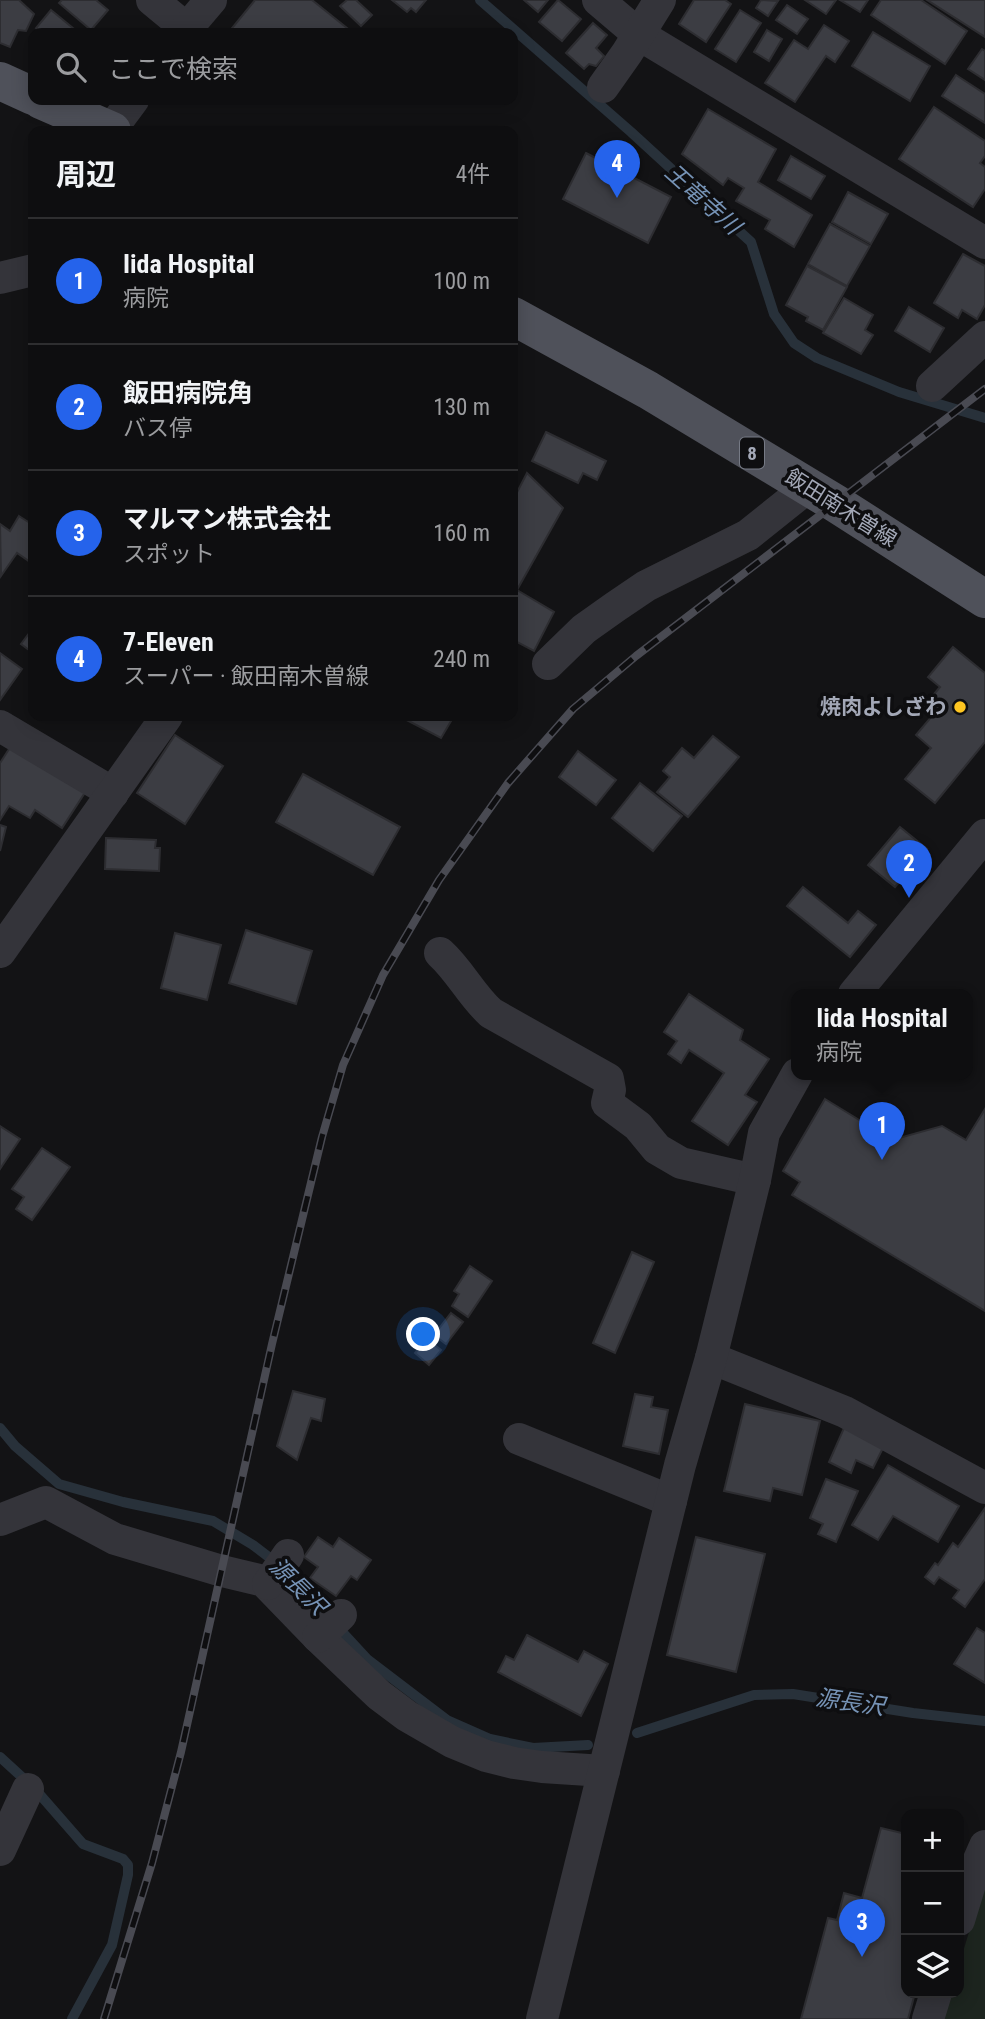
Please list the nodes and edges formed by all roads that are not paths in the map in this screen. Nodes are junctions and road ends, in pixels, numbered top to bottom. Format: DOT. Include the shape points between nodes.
graph roads {
  1 [pos="152,0"];
  2 [pos="211,0"];
  3 [pos="598,0"];
  4 [pos="660,0"];
  5 [pos="182,28"];
  6 [pos="188,28"];
  7 [pos="638,34"];
  8 [pos="0,81"];
  9 [pos="603,87"];
  10 [pos="28,94"];
  11 [pos="52,105"];
  12 [pos="129,105"];
  13 [pos="100,126"];
  14 [pos="115,126"];
  15 [pos="985,243"];
  16 [pos="28,271"];
  17 [pos="0,278"];
  18 [pos="518,319"];
  19 [pos="985,337"];
  20 [pos="932,386"];
  21 [pos="808,487"];
  22 [pos="985,599"];
  23 [pos="548,664"];
  24 [pos="163,721"];
  25 [pos="0,726"];
  26 [pos="113,793"];
  27 [pos="985,835"];
  28 [pos="0,952"];
  29 [pos="440,953"];
  30 [pos="858,989"];
  31 [pos="794,1080"];
  32 [pos="755,1180"];
  33 [pos="710,1358"];
  34 [pos="519,1439"];
  35 [pos="985,1488"];
  36 [pos="671,1501"];
  37 [pos="0,1520"];
  38 [pos="604,1771"];
  39 [pos="28,1789"];
  40 [pos="985,1846"];
  41 [pos="0,1850"];
  42 [pos="964,1904"];
  43 [pos="934,1998"];
  44 [pos="542,2019"];
  45 [pos="928,2019"];
  1 -- 5 [label="street"];
  2 -- 6 [label="street"];
  3 -- 7 [label="street"];
  4 -- 7 [label="street"];
  7 -- 9 [label="street"];
  7 -- 15 [label="street"];
  8 -- 10 [label="main road"];
  11 -- 13 [label="main road"];
  12 -- 14 [label="street"];
  16 -- 17 [label="street"];
  18 -- 21 [label="main road, 飯田南木曽線 / 8" via="648,390"];
  19 -- 20 [label="street"];
  21 -- 22 [label="main road, 飯田南木曽線 / 8"];
  21 -- 23 [label="street" via="748,536 615,607"];
  24 -- 26 [label="street"];
  25 -- 26 [label="street"];
  26 -- 28 [label="street"];
  27 -- 30 [label="street"];
  29 -- 32 [label="street" via="491,1013 608,1079 607,1103 638,1126 657,1149 681,1163"];
  31 -- 32 [label="street" via="764,1133"];
  32 -- 33 [label="street"];
  33 -- 35 [label="street" via="845,1412"];
  33 -- 36 [label="street"];
  34 -- 36 [label="street"];
  36 -- 38 [label="street"];
  37 -- 38 [label="street" via="46,1502 115,1539 222,1571 273,1574 328,1628 397,1709 424,1728 486,1756 514,1763"];
  38 -- 44 [label="street"];
  39 -- 41 [label="street"];
  40 -- 42 [label="street"];
  43 -- 45 [label="street"];
}
